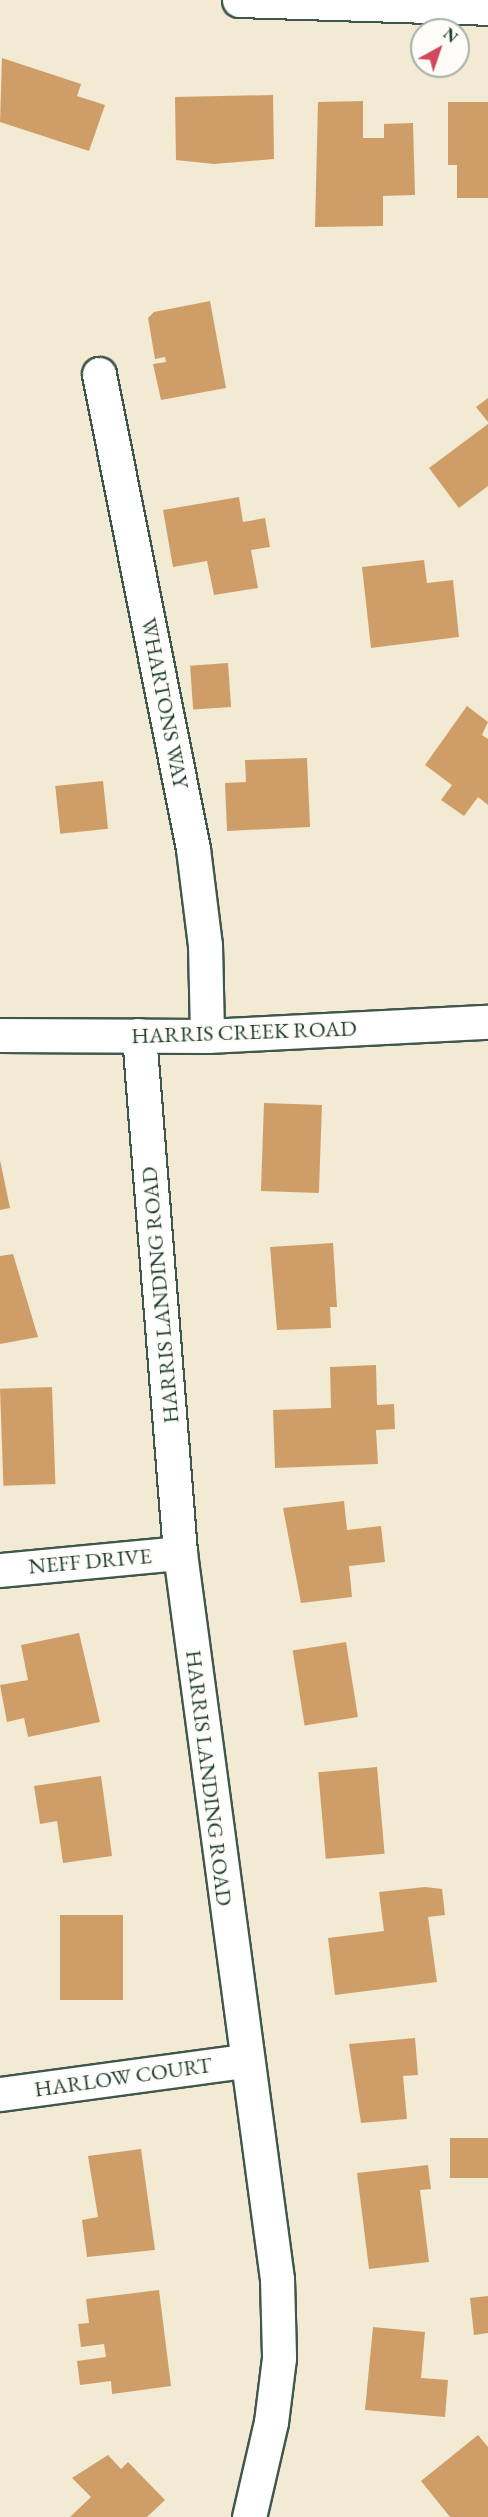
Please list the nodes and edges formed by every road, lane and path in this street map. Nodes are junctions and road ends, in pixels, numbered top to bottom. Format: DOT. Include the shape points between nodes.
graph roads {
  1 [pos="240,0"];
  2 [pos="488,8"];
  3 [pos="99,374"];
  4 [pos="488,1022"];
  5 [pos="0,1035"];
  6 [pos="139,1035"];
  7 [pos="207,1036"];
  8 [pos="180,1553"];
  9 [pos="0,1570"];
  10 [pos="245,2061"];
  11 [pos="0,2094"];
  12 [pos="249,2517"];
  1 -- 2 [label="street"];
  3 -- 7 [label="street, WHARTONS WAY" via="193,849 205,945"];
  4 -- 7 [label="street, HARRIS CREEK ROAD"];
  5 -- 6 [label="street, HARRIS CREEK ROAD"];
  6 -- 7 [label="street, HARRIS CREEK ROAD"];
  6 -- 8 [label="street, HARRIS LANDING ROAD"];
  8 -- 9 [label="street, NEFF DRIVE"];
  8 -- 10 [label="street, HARRIS LANDING ROAD"];
  10 -- 11 [label="street, HARLOW COURT"];
  10 -- 12 [label="street, HARRIS LANDING ROAD" via="277,2279 279,2358 271,2422"];
}
